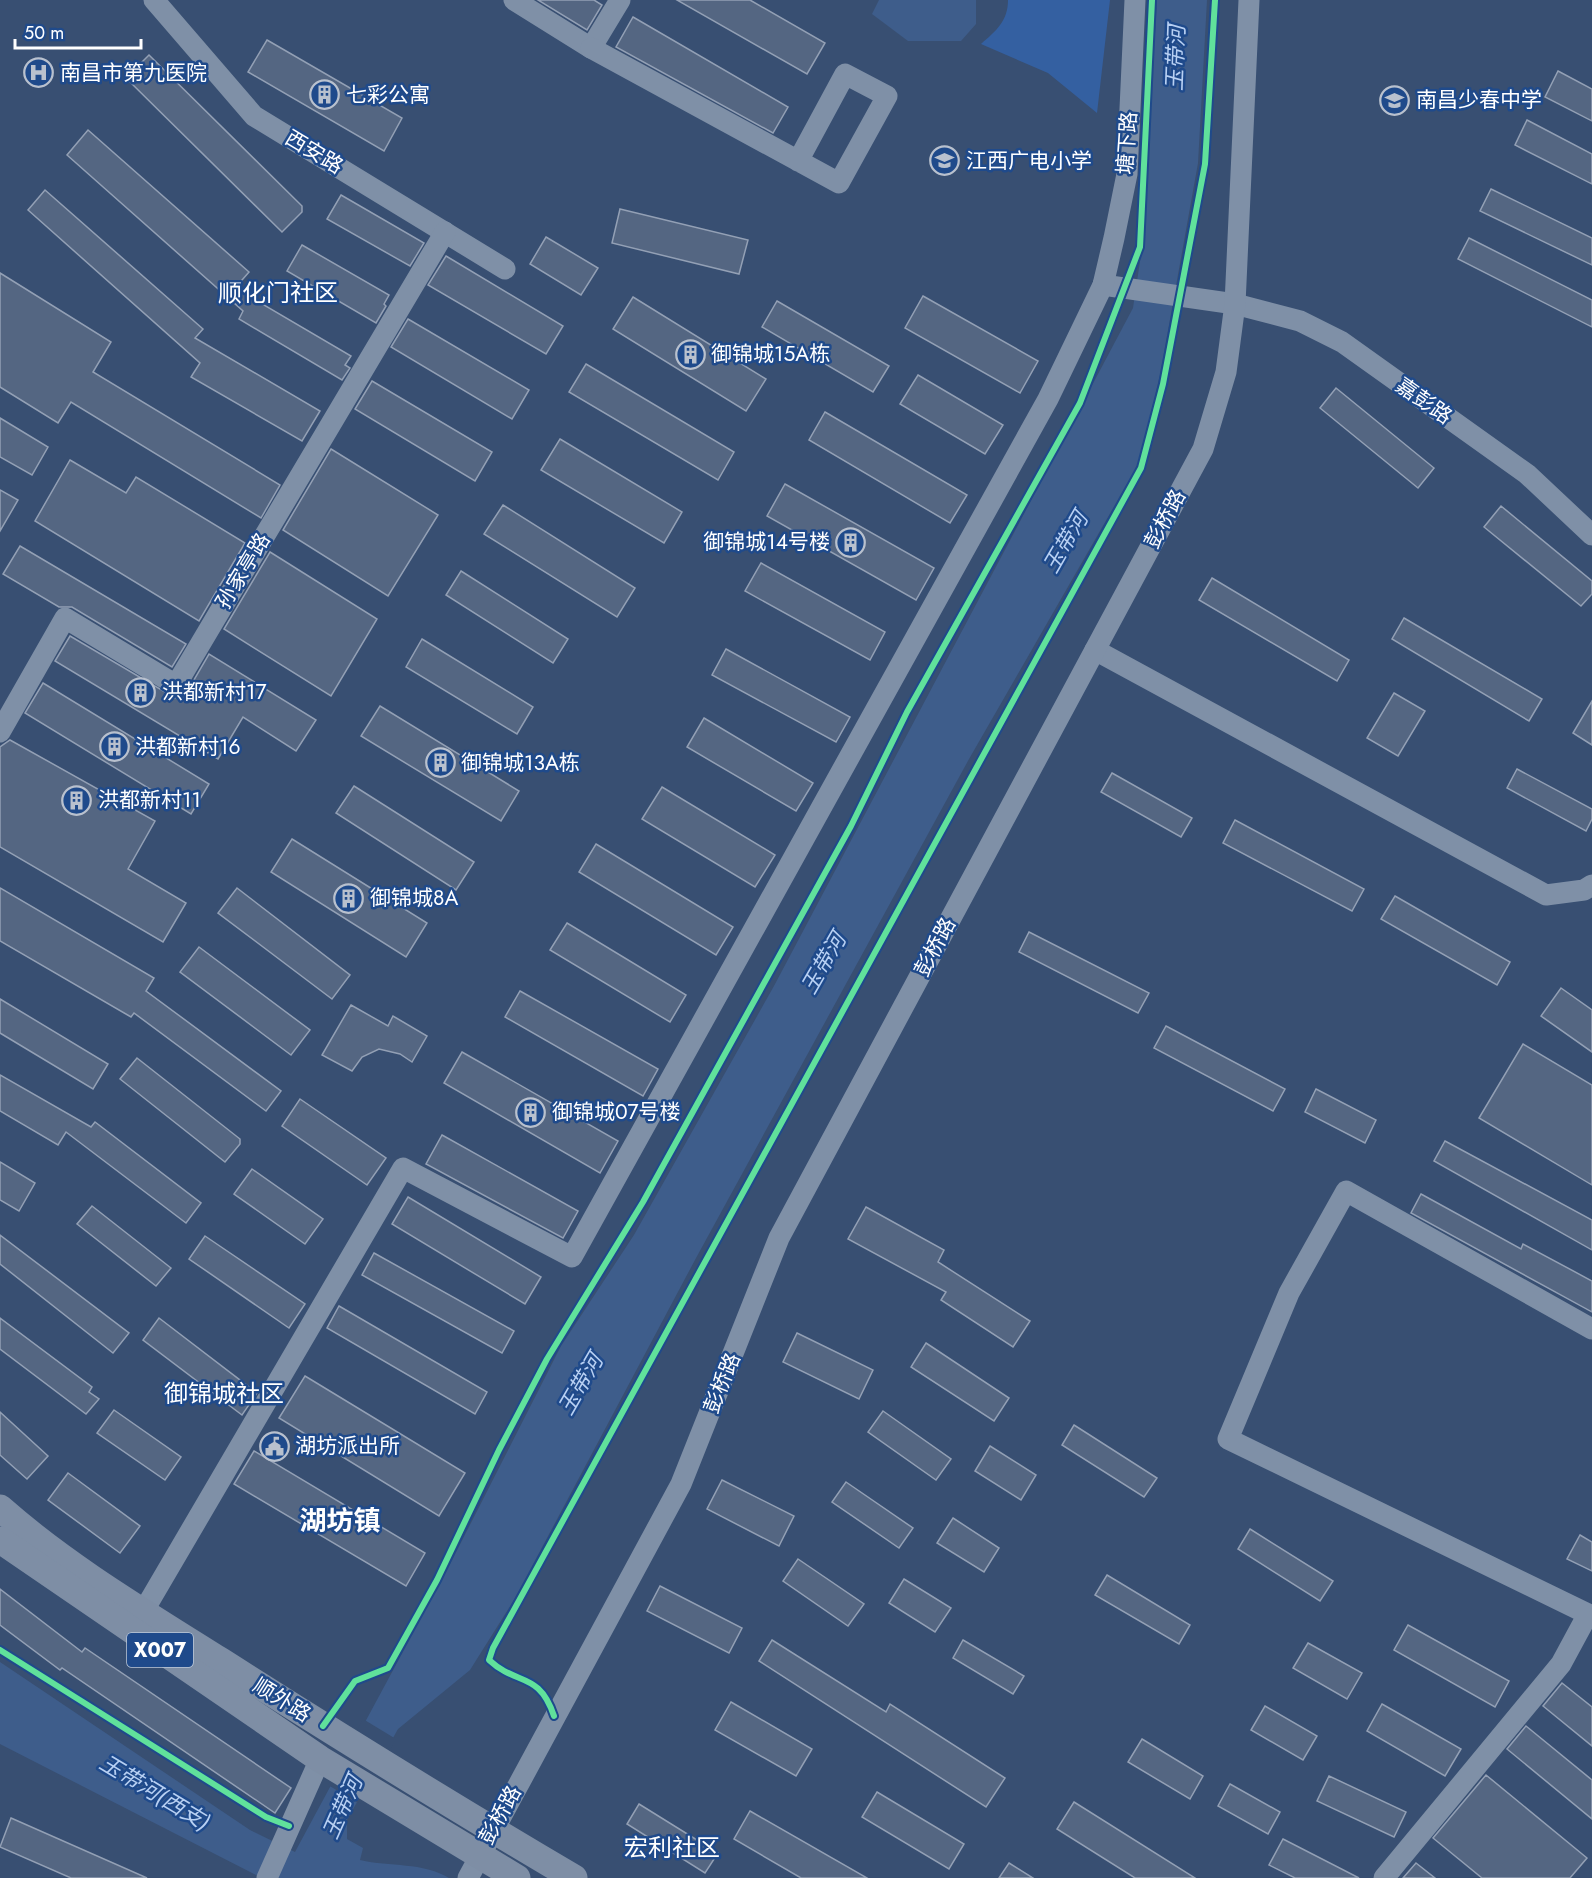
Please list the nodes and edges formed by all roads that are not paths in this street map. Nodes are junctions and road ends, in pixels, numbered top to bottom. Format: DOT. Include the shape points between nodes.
graph roads {
  1 [pos="154,0"];
  2 [pos="514,0"];
  3 [pos="620,0"];
  4 [pos="1135,0"];
  5 [pos="1249,0"];
  6 [pos="591,48"];
  7 [pos="798,161"];
  8 [pos="445,232"];
  9 [pos="505,269"];
  10 [pos="1110,285"];
  11 [pos="1235,304"];
  12 [pos="1592,535"];
  13 [pos="1095,650"];
  14 [pos="0,732"];
  15 [pos="1592,885"];
  16 [pos="1592,1329"];
  17 [pos="0,1508"];
  18 [pos="0,1540"];
  19 [pos="143,1612"];
  20 [pos="320,1759"];
  21 [pos="492,1830"];
  22 [pos="473,1867"];
  23 [pos="267,1878"];
  24 [pos="517,1878"];
  25 [pos="574,1878"];
  26 [pos="1384,1878"];
  1 -- 8 [label="street, 西安路" via="254,116"];
  2 -- 6 [label="street"];
  3 -- 6 [label="street"];
  4 -- 10 [label="street, 塘下路" via="1127,174"];
  5 -- 11 [label="street, 彭桥路"];
  6 -- 7 [label="street"];
  7 -- 7 [label="street" via="839,183 887,96 845,74"];
  8 -- 9 [label="street, 西安路"];
  8 -- 14 [label="street, 孙家亭路" via="176,685 65,618"];
  10 -- 11 [label="street, 嘉彭路"];
  10 -- 19 [label="street, 塘下路" via="572,1257 403,1168"];
  11 -- 12 [label="street, 嘉彭路" via="1300,321 1342,342 1527,474"];
  11 -- 13 [label="street, 彭桥路" via="1226,372 1203,449"];
  13 -- 15 [label="street" via="1546,895 1584,890"];
  13 -- 21 [label="street, 彭桥路" via="779,1238 681,1484"];
  16 -- 26 [label="street" via="1346,1191 1289,1293 1228,1439 1588,1614 1561,1664"];
  17 -- 19 [label="main road, 顺外路" via="40,1543"];
  18 -- 20 [label="main road, 顺外路 / X007"];
  19 -- 21 [label="main road, 顺外路"];
  20 -- 22 [label="main road, 顺外路 / X007" via="396,1803"];
  20 -- 23 [label="street"];
  21 -- 22 [label="street, 彭桥路"];
  21 -- 25 [label="main road, 顺外路"];
  22 -- 24 [label="main road, 顺外路 / X007"];
}
